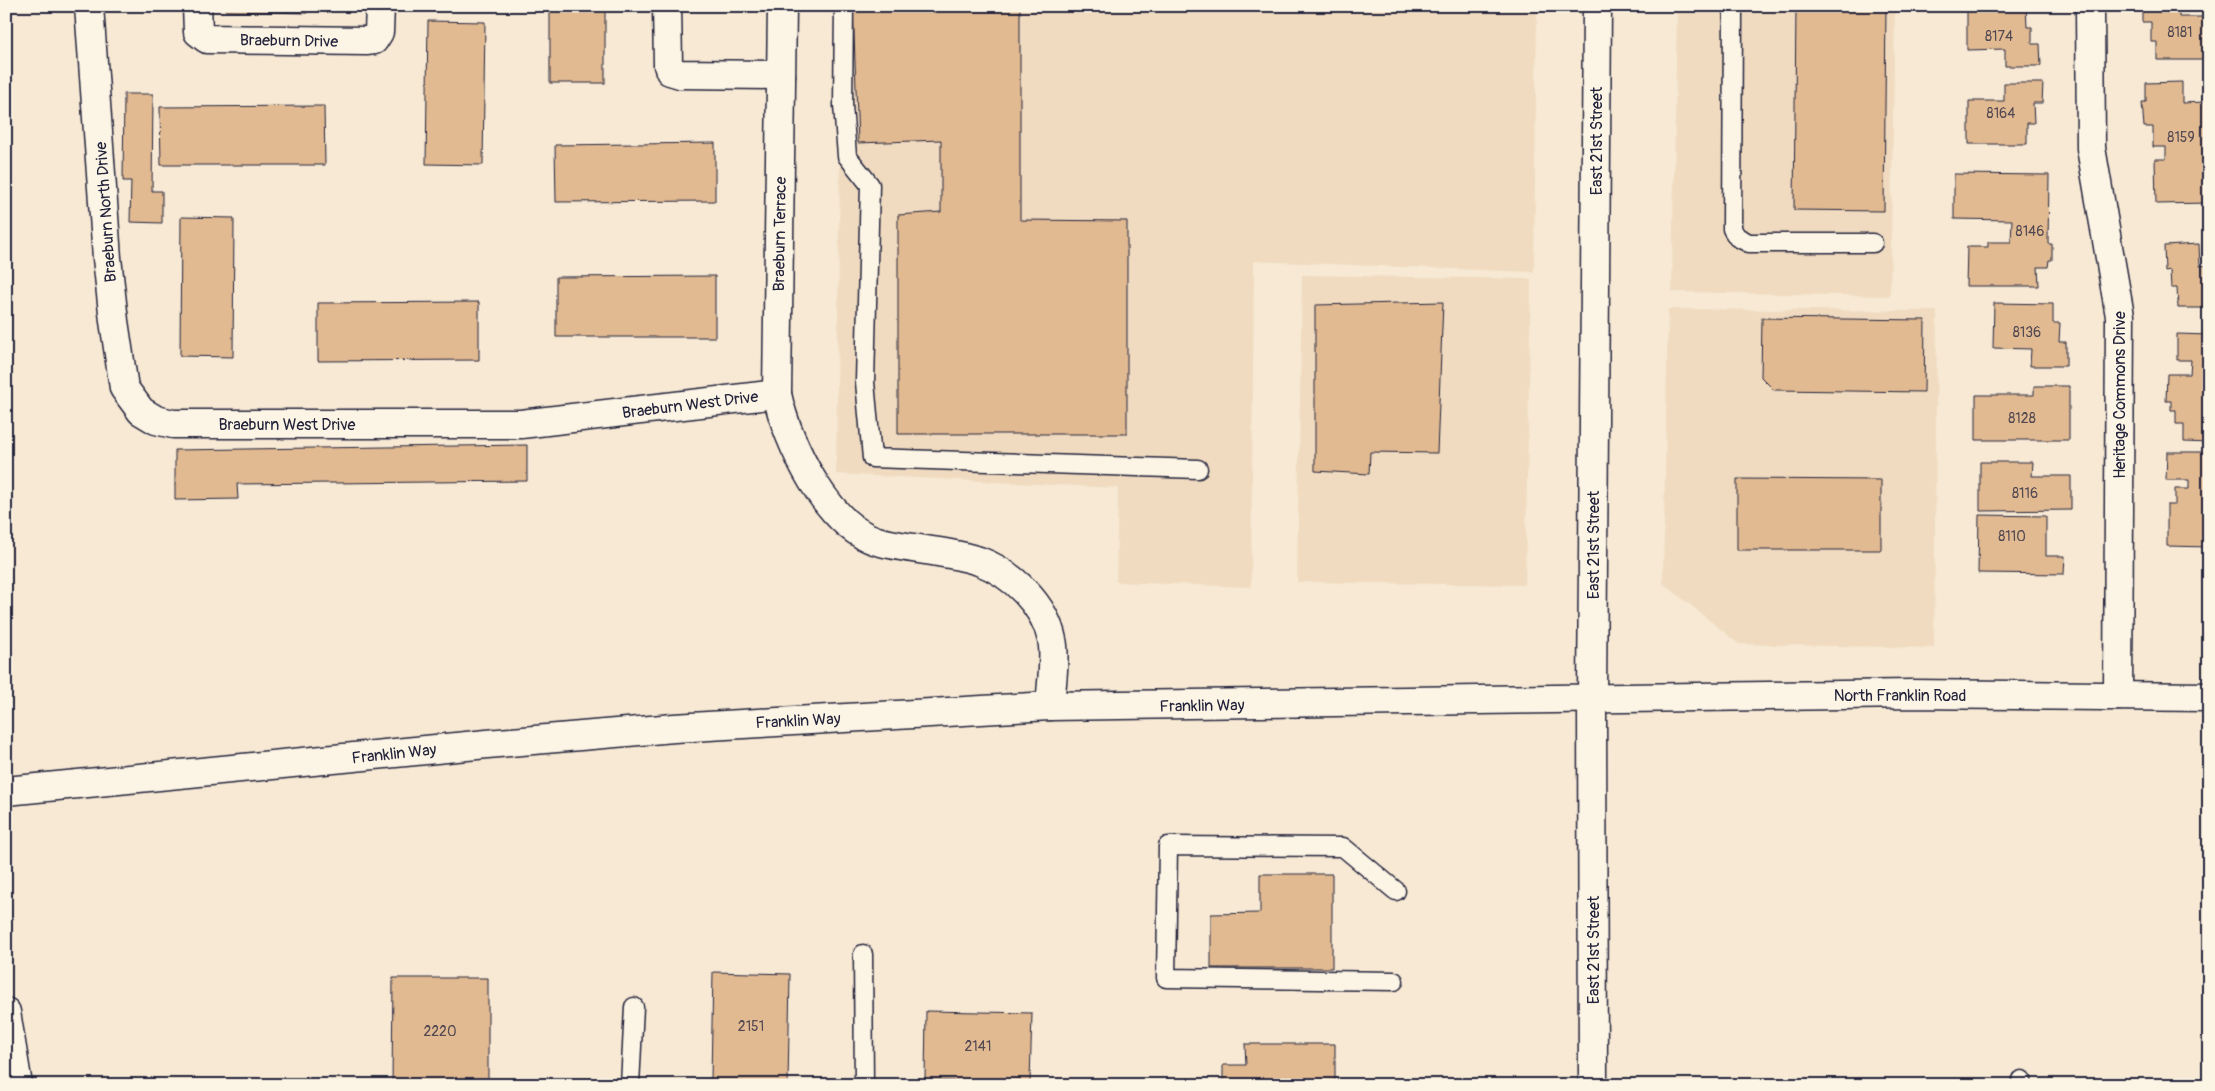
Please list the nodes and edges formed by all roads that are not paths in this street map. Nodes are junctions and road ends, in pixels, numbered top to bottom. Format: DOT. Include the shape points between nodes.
graph roads {
  1 [pos="89,6"];
  2 [pos="197,6"];
  3 [pos="380,6"];
  4 [pos="667,6"];
  5 [pos="782,6"];
  6 [pos="844,6"];
  7 [pos="1597,6"];
  8 [pos="1733,6"];
  9 [pos="2090,6"];
  10 [pos="781,75"];
  11 [pos="1873,244"];
  12 [pos="777,394"];
  13 [pos="141,411"];
  14 [pos="1198,469"];
  15 [pos="2118,696"];
  16 [pos="2209,697"];
  17 [pos="1592,699"];
  18 [pos="1050,706"];
  19 [pos="6,791"];
  20 [pos="1396,891"];
  21 [pos="863,954"];
  22 [pos="1394,981"];
  23 [pos="634,1007"];
  24 [pos="6,1012"];
  25 [pos="18,1085"];
  26 [pos="630,1085"];
  27 [pos="864,1085"];
  28 [pos="1593,1085"];
  1 -- 13 [label="main road, Braeburn North Drive" via="114,321 124,388"];
  2 -- 3 [label="main road, Braeburn Drive" via="198,32 207,39 366,41 374,40 379,32"];
  4 -- 10 [label="main road" via="670,71 680,74"];
  5 -- 10 [label="main road, Braeburn Terrace"];
  6 -- 14 [label="lane" via="843,105 847,156 870,185 865,382 872,458"];
  7 -- 17 [label="main road, East 21st Street"];
  8 -- 11 [label="lane" via="1732,229 1737,237 1750,243"];
  9 -- 15 [label="main road, Heritage Commons Drive" via="2091,148 2120,316"];
  10 -- 12 [label="main road, Braeburn Terrace"];
  12 -- 13 [label="main road, Braeburn West Drive" via="521,424 173,424 156,420"];
  12 -- 18 [label="main road, Braeburn West Drive" via="797,451 834,511 849,526 876,540 979,561 992,566 1021,587 1043,618 1053,641"];
  15 -- 16 [label="main road, North Franklin Road"];
  15 -- 17 [label="main road, North Franklin Road" via="1911,694"];
  17 -- 18 [label="main road, Franklin Way"];
  17 -- 28 [label="main road, East 21st Street"];
  18 -- 19 [label="main road, Franklin Way" via="674,728"];
  20 -- 22 [label="lane" via="1343,847 1168,846 1166,978"];
  21 -- 27 [label="lane"];
  23 -- 26 [label="lane"];
  24 -- 25 [label="main road"];
}
